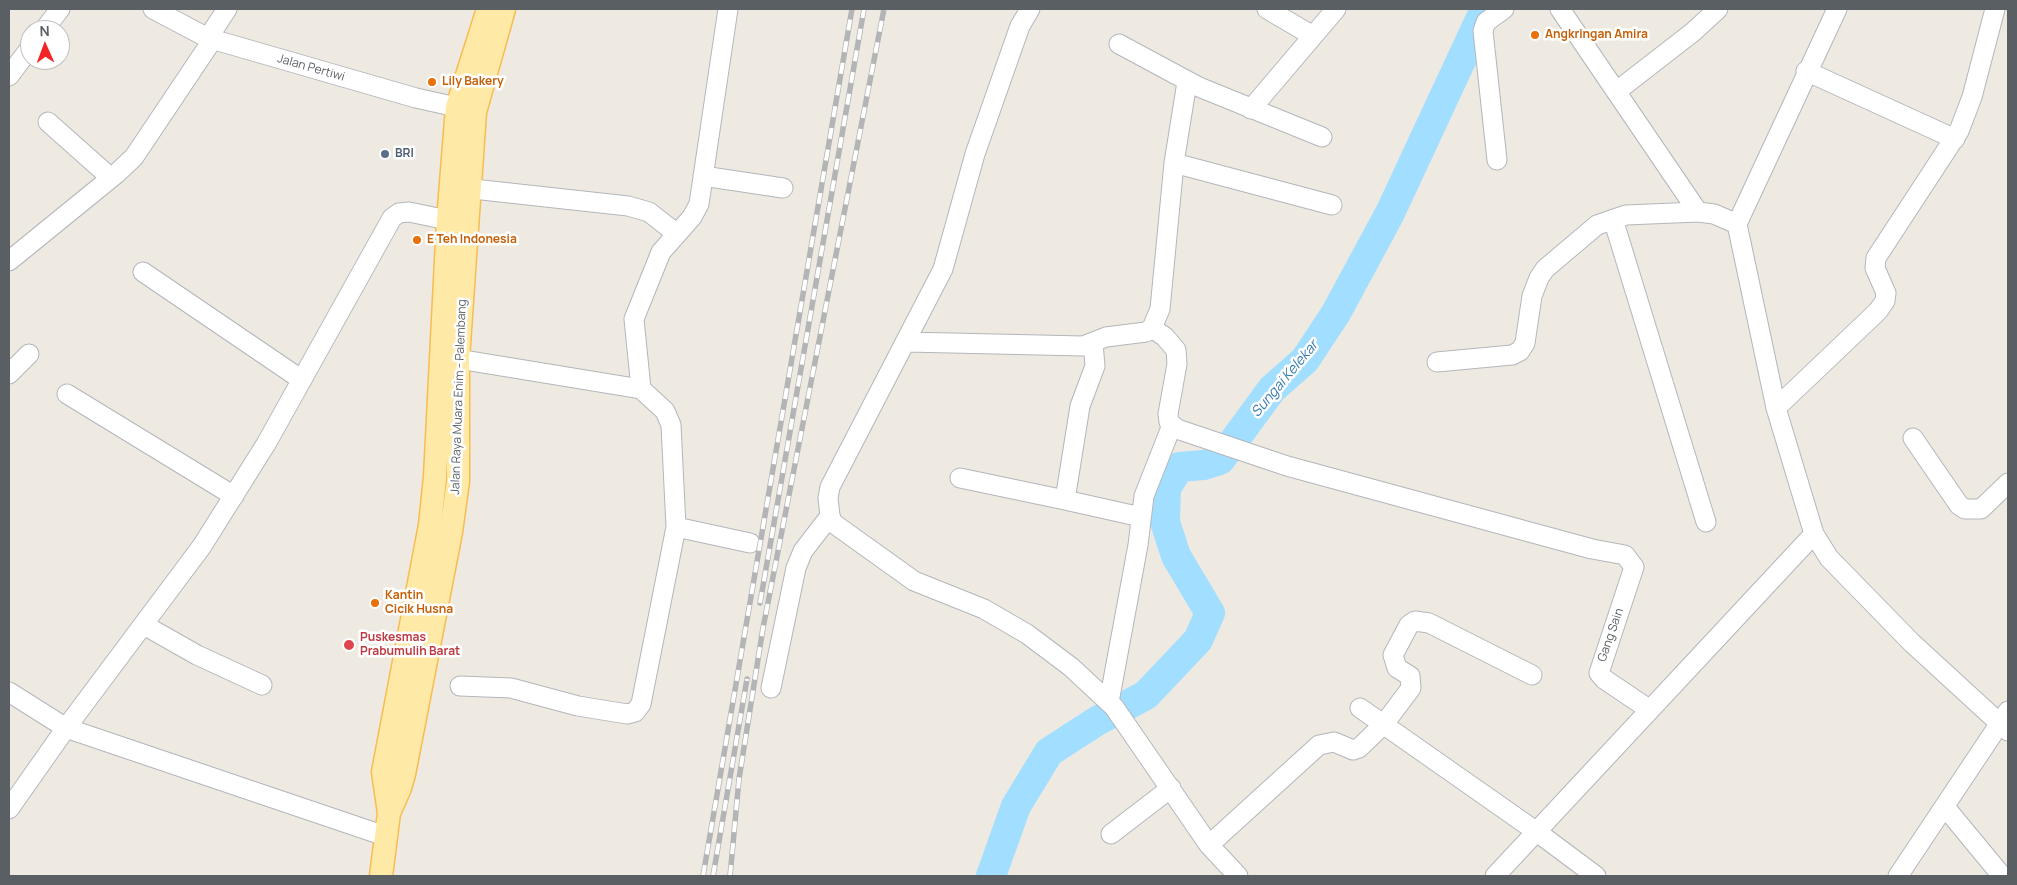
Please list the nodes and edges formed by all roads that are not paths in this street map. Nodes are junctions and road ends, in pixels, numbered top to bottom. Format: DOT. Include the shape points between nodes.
graph roads {
  1 [pos="60,9"];
  2 [pos="153,9"];
  3 [pos="227,9"];
  4 [pos="488,9"];
  5 [pos="504,9"];
  6 [pos="728,9"];
  7 [pos="1030,9"];
  8 [pos="1268,9"];
  9 [pos="1336,9"];
  10 [pos="1504,9"];
  11 [pos="1560,9"];
  12 [pos="1718,9"];
  13 [pos="1837,9"];
  14 [pos="1995,9"];
  15 [pos="52,20"];
  16 [pos="1313,36"];
  17 [pos="210,39"];
  18 [pos="1119,44"];
  19 [pos="20,61"];
  20 [pos="1806,71"];
  21 [pos="9,76"];
  22 [pos="1187,82"];
  23 [pos="1617,91"];
  24 [pos="1251,109"];
  25 [pos="466,110"];
  26 [pos="48,122"];
  27 [pos="1322,137"];
  28 [pos="1955,138"];
  29 [pos="1497,160"];
  30 [pos="1174,163"];
  31 [pos="703,176"];
  32 [pos="111,178"];
  33 [pos="460,187"];
  34 [pos="783,188"];
  35 [pos="1332,205"];
  36 [pos="1698,212"];
  37 [pos="1613,219"];
  38 [pos="457,222"];
  39 [pos="1737,224"];
  40 [pos="677,234"];
  41 [pos="9,261"];
  42 [pos="143,272"];
  43 [pos="1152,328"];
  44 [pos="907,342"];
  45 [pos="1093,343"];
  46 [pos="29,354"];
  47 [pos="449,360"];
  48 [pos="1437,362"];
  49 [pos="9,374"];
  50 [pos="302,380"];
  51 [pos="641,390"];
  52 [pos="67,394"];
  53 [pos="1776,408"];
  54 [pos="1172,425"];
  55 [pos="1913,438"];
  56 [pos="960,478"];
  57 [pos="2008,483"];
  58 [pos="234,496"];
  59 [pos="1065,500"];
  60 [pos="830,516"];
  61 [pos="1141,517"];
  62 [pos="1706,522"];
  63 [pos="676,527"];
  64 [pos="1814,534"];
  65 [pos="750,543"];
  66 [pos="144,625"];
  67 [pos="1532,675"];
  68 [pos="262,685"];
  69 [pos="460,686"];
  70 [pos="771,688"];
  71 [pos="9,692"];
  72 [pos="1111,705"];
  73 [pos="1360,708"];
  74 [pos="1650,710"];
  75 [pos="2005,722"];
  76 [pos="1384,724"];
  77 [pos="66,728"];
  78 [pos="15,787"];
  79 [pos="1171,788"];
  80 [pos="9,808"];
  81 [pos="1945,808"];
  82 [pos="1537,832"];
  83 [pos="1111,834"];
  84 [pos="385,836"];
  85 [pos="1209,845"];
  86 [pos="381,876"];
  87 [pos="1238,876"];
  88 [pos="1495,876"];
  89 [pos="1596,876"];
  90 [pos="1898,876"];
  91 [pos="2002,876"];
  1 -- 15 [label="street"];
  2 -- 17 [label="street, Jalan Pertiwi"];
  3 -- 17 [label="street"];
  4 -- 25 [label="main road, Jalan Raya Muara Enim - Palembang"];
  5 -- 25 [label="main road, Jalan Raya Muara Enim - Palembang"];
  6 -- 31 [label="street"];
  7 -- 44 [label="street" via="1020,26 975,154 943,269"];
  8 -- 16 [label="street"];
  9 -- 16 [label="street"];
  10 -- 29 [label="street" via="1486,22 1483,32"];
  11 -- 23 [label="street"];
  12 -- 23 [label="street"];
  13 -- 20 [label="street"];
  14 -- 28 [label="street" via="1972,96"];
  16 -- 24 [label="street"];
  17 -- 25 [label="street, Jalan Pertiwi"];
  17 -- 32 [label="street" via="134,158"];
  18 -- 22 [label="street"];
  19 -- 21 [label="street"];
  20 -- 28 [label="street"];
  20 -- 39 [label="street"];
  22 -- 24 [label="street"];
  22 -- 30 [label="street"];
  23 -- 36 [label="street"];
  24 -- 27 [label="street"];
  25 -- 33 [label="main road, Jalan Raya Muara Enim - Palembang"];
  26 -- 32 [label="street"];
  28 -- 53 [label="street" via="1876,258 1874,268 1886,293 1885,301"];
  30 -- 35 [label="street"];
  30 -- 43 [label="street" via="1160,309"];
  31 -- 34 [label="street"];
  31 -- 40 [label="street" via="699,204"];
  32 -- 41 [label="street"];
  33 -- 38 [label="main road, Jalan Raya Muara Enim - Palembang"];
  33 -- 40 [label="street" via="628,206 648,212"];
  36 -- 37 [label="street" via="1626,215"];
  36 -- 39 [label="street" via="1714,214"];
  37 -- 48 [label="street" via="1586,233 1540,278 1532,296 1520,351 1512,355"];
  37 -- 62 [label="street"];
  38 -- 47 [label="main road, Jalan Raya Muara Enim - Palembang"];
  38 -- 50 [label="street" via="409,212 392,218"];
  39 -- 53 [label="street"];
  40 -- 51 [label="street" via="661,252 634,319"];
  42 -- 50 [label="street"];
  43 -- 45 [label="street" via="1146,332 1106,337"];
  43 -- 54 [label="street" via="1176,350 1177,364 1168,414"];
  44 -- 45 [label="street" via="1083,346"];
  44 -- 60 [label="street" via="830,487"];
  45 -- 59 [label="street" via="1095,366 1080,406"];
  46 -- 49 [label="street"];
  47 -- 51 [label="street"];
  47 -- 84 [label="main road, Jalan Raya Muara Enim - Palembang" via="458,481 404,774 388,813"];
  50 -- 58 [label="street"];
  51 -- 63 [label="street" via="665,412 671,425"];
  52 -- 58 [label="street"];
  53 -- 64 [label="street"];
  54 -- 61 [label="street" via="1144,496"];
  54 -- 74 [label="street, Gang Sain" via="1287,466 1592,549 1625,555 1634,567 1600,673"];
  55 -- 57 [label="street" via="1958,505 1965,509 1981,509"];
  56 -- 59 [label="street"];
  58 -- 66 [label="street"];
  59 -- 61 [label="street"];
  60 -- 70 [label="street" via="802,551 796,568"];
  60 -- 72 [label="street" via="833,523 914,582 984,609 1027,634 1071,667"];
  61 -- 72 [label="street"];
  63 -- 65 [label="street"];
  63 -- 69 [label="street" via="641,704 635,712 627,714 578,706 511,688"];
  64 -- 74 [label="street"];
  64 -- 75 [label="street" via="1829,558 1912,643"];
  66 -- 68 [label="street" via="197,655"];
  66 -- 77 [label="street"];
  67 -- 76 [label="street" via="1429,622 1415,621 1393,654 1397,668 1410,676 1411,688"];
  71 -- 77 [label="street"];
  72 -- 79 [label="street"];
  73 -- 76 [label="street"];
  74 -- 82 [label="street"];
  75 -- 81 [label="street"];
  76 -- 82 [label="street"];
  76 -- 85 [label="street" via="1353,750 1334,742 1319,745"];
  77 -- 78 [label="street"];
  77 -- 84 [label="street"];
  78 -- 80 [label="street"];
  79 -- 83 [label="street"];
  79 -- 85 [label="street"];
  81 -- 90 [label="street"];
  81 -- 91 [label="street"];
  82 -- 88 [label="street"];
  82 -- 89 [label="street"];
  84 -- 86 [label="main road, Jalan Raya Muara Enim - Palembang"];
  85 -- 87 [label="street"];
}
